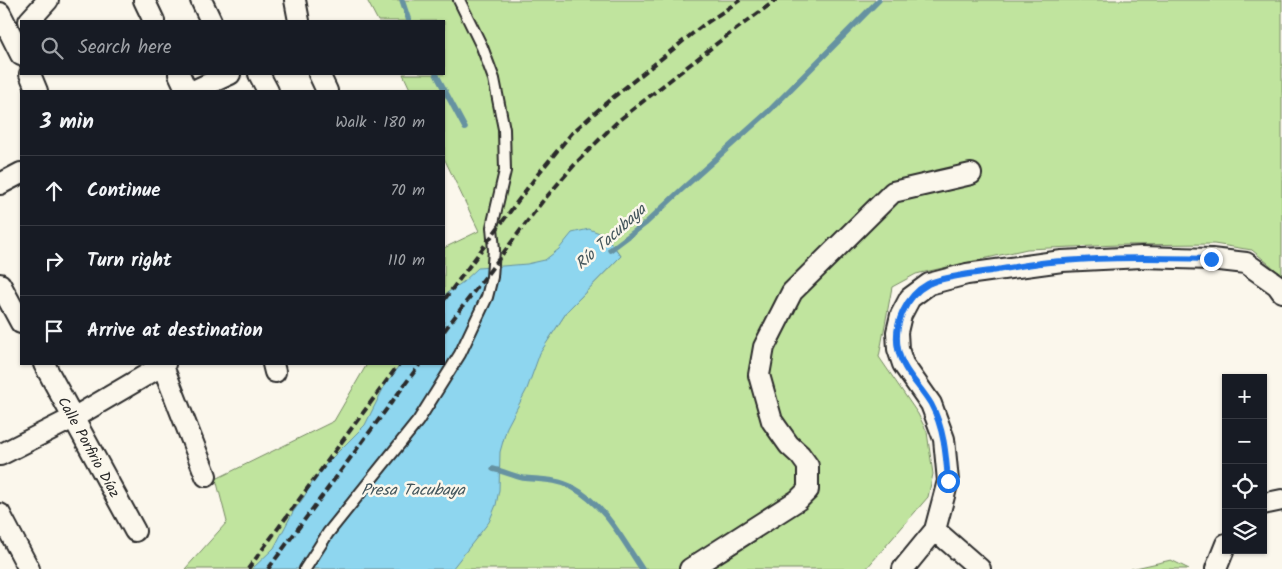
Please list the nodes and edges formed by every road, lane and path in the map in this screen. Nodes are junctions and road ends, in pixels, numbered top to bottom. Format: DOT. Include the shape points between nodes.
graph roads {
  1 [pos="48,0"];
  2 [pos="144,0"];
  3 [pos="201,0"];
  4 [pos="294,0"];
  5 [pos="459,0"];
  6 [pos="0,13"];
  7 [pos="30,20"];
  8 [pos="154,20"];
  9 [pos="211,20"];
  10 [pos="299,20"];
  11 [pos="19,41"];
  12 [pos="30,75"];
  13 [pos="179,75"];
  14 [pos="228,75"];
  15 [pos="260,75"];
  16 [pos="319,75"];
  17 [pos="37,90"];
  18 [pos="187,90"];
  19 [pos="195,90"];
  20 [pos="267,90"];
  21 [pos="327,90"];
  22 [pos="20,174"];
  23 [pos="971,174"];
  24 [pos="0,184"];
  25 [pos="0,284"];
  26 [pos="1282,292"];
  27 [pos="20,321"];
  28 [pos="45,365"];
  29 [pos="161,365"];
  30 [pos="163,365"];
  31 [pos="73,418"];
  32 [pos="0,455"];
  33 [pos="206,476"];
  34 [pos="1282,500"];
  35 [pos="1267,503"];
  36 [pos="0,514"];
  37 [pos="935,530"];
  38 [pos="135,531"];
  39 [pos="1222,554"];
  40 [pos="29,569"];
  41 [pos="305,569"];
  42 [pos="690,569"];
  43 [pos="903,569"];
  44 [pos="980,569"];
  45 [pos="1216,569"];
  1 -- 7 [label="street"];
  2 -- 8 [label="street"];
  3 -- 9 [label="street"];
  4 -- 10 [label="street"];
  5 -- 41 [label="lane" via="494,79 504,129 505,171 492,227 494,250 487,297 460,354 418,420 328,532"];
  6 -- 11 [label="street"];
  12 -- 17 [label="street"];
  13 -- 18 [label="street"];
  14 -- 19 [label="street"];
  15 -- 20 [label="street"];
  16 -- 21 [label="street"];
  22 -- 24 [label="street"];
  23 -- 42 [label="street" via="893,192 792,292 764,347 759,375 772,421 808,466 808,490 798,500"];
  25 -- 27 [label="street"];
  26 -- 37 [label="street" via="1246,263 1142,257 1062,261 967,274 929,284 910,298 897,332 903,364 931,404 944,439 948,481"];
  28 -- 31 [label="street, Calle Porfirio Díaz"];
  29 -- 31 [label="street"];
  30 -- 33 [label="street"];
  31 -- 32 [label="street"];
  31 -- 38 [label="street, Calle Porfirio Díaz"];
  34 -- 35 [label="street"];
  36 -- 40 [label="street"];
  37 -- 43 [label="street"];
  37 -- 44 [label="street"];
  39 -- 45 [label="street"];
}
